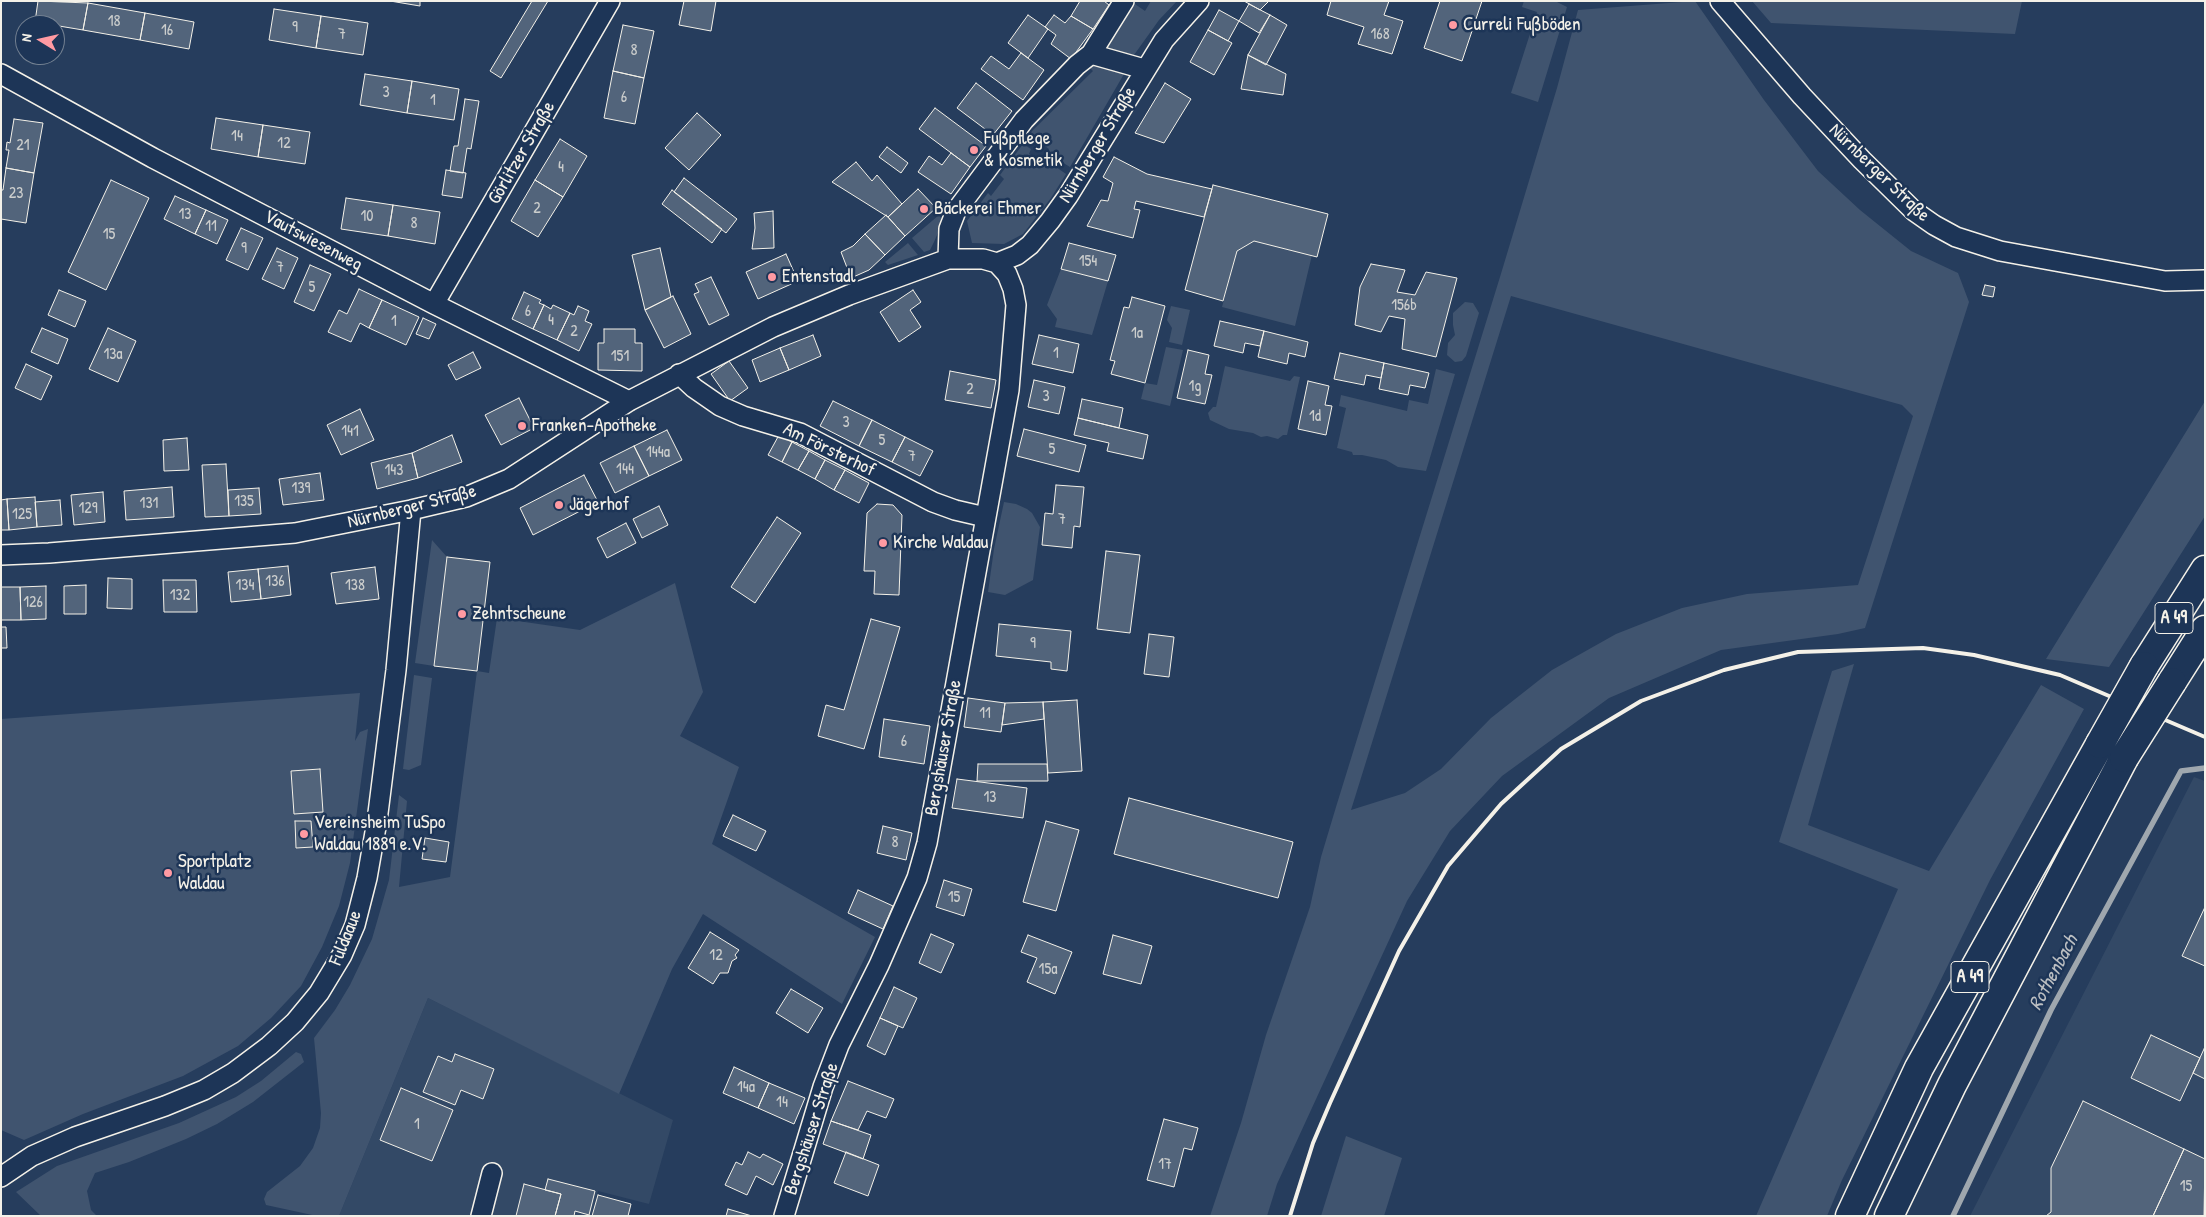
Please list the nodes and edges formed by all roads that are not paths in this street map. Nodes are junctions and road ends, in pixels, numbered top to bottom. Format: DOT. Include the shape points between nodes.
graph roads {
  1 [pos="610,1"];
  2 [pos="1124,1"];
  3 [pos="1199,1"];
  4 [pos="1720,1"];
  5 [pos="1091,54"];
  6 [pos="1144,69"];
  7 [pos="1,74"];
  8 [pos="948,258"];
  9 [pos="997,263"];
  10 [pos="2205,280"];
  11 [pos="434,304"];
  12 [pos="679,374"];
  13 [pos="629,401"];
  14 [pos="411,510"];
  15 [pos="985,517"];
  16 [pos="1,555"];
  17 [pos="2205,570"];
  18 [pos="2205,630"];
  19 [pos="492,1173"];
  20 [pos="1,1177"];
  21 [pos="482,1216"];
  22 [pos="784,1216"];
  23 [pos="1850,1216"];
  24 [pos="1889,1216"];
  1 -- 11 [label="street, Görlitzer Straße"];
  2 -- 5 [label="street"];
  3 -- 6 [label="street, Nürnberger Straße" via="1164,40"];
  4 -- 10 [label="street, Nürnberger Straße" via="1862,160 1914,211 1934,225 1956,237 2000,251 2165,281"];
  5 -- 6 [label="street, Nürnberger Straße"];
  5 -- 8 [label="street" via="1024,120 956,212 949,228"];
  6 -- 9 [label="street, Nürnberger Straße" via="1050,221 1018,255"];
  7 -- 11 [label="street, Vautswiesenweg" via="153,158"];
  8 -- 9 [label="street, Nürnberger Straße"];
  8 -- 12 [label="street, Nürnberger Straße" via="781,324"];
  9 -- 15 [label="street, Bergshäuser Straße" via="1013,289 1016,305 1009,390"];
  11 -- 13 [label="street, Vautswiesenweg"];
  12 -- 13 [label="street, Nürnberger Straße"];
  12 -- 15 [label="street, Am Försterhof" via="720,406 800,433 933,502"];
  13 -- 14 [label="street, Nürnberger Straße" via="509,479 466,497"];
  14 -- 16 [label="street, Nürnberger Straße" via="295,533"];
  14 -- 20 [label="street, Fuldaaue" via="396,670 377,821 365,887 355,925 342,955 319,993 269,1046 204,1090 75,1137 32,1156"];
  15 -- 22 [label="street, Bergshäuser Straße" via="927,843 917,878 839,1045"];
  17 -- 23 [label="highway, A 49, bridge" via="2144,666 1919,1068"];
  18 -- 24 [label="highway, A 49, bridge" via="2124,758 1952,1085"];
  19 -- 21 [label="street"];
}
